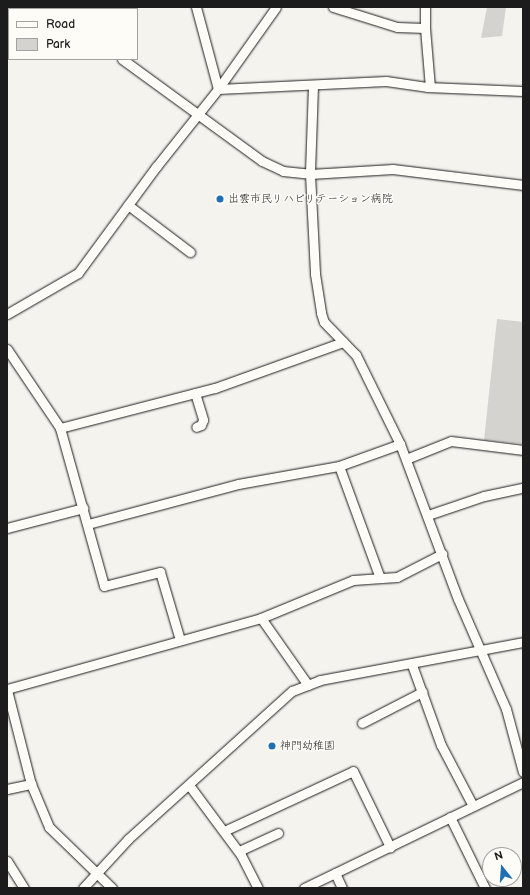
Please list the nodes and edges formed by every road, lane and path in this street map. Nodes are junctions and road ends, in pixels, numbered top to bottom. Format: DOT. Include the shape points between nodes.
graph roads {
  1 [pos="196,7"];
  2 [pos="276,7"];
  3 [pos="333,7"];
  4 [pos="425,7"];
  5 [pos="425,28"];
  6 [pos="123,60"];
  7 [pos="313,86"];
  8 [pos="430,87"];
  9 [pos="218,89"];
  10 [pos="523,92"];
  11 [pos="197,116"];
  12 [pos="310,174"];
  13 [pos="523,185"];
  14 [pos="128,205"];
  15 [pos="190,252"];
  16 [pos="7,314"];
  17 [pos="343,342"];
  18 [pos="7,349"];
  19 [pos="195,393"];
  20 [pos="196,427"];
  21 [pos="60,428"];
  22 [pos="400,444"];
  23 [pos="523,450"];
  24 [pos="406,459"];
  25 [pos="339,466"];
  26 [pos="523,488"];
  27 [pos="83,508"];
  28 [pos="428,515"];
  29 [pos="88,524"];
  30 [pos="7,528"];
  31 [pos="442,554"];
  32 [pos="380,578"];
  33 [pos="261,618"];
  34 [pos="180,640"];
  35 [pos="523,642"];
  36 [pos="481,651"];
  37 [pos="412,665"];
  38 [pos="308,685"];
  39 [pos="7,689"];
  40 [pos="422,692"];
  41 [pos="362,723"];
  42 [pos="520,745"];
  43 [pos="523,772"];
  44 [pos="523,782"];
  45 [pos="30,784"];
  46 [pos="189,785"];
  47 [pos="7,789"];
  48 [pos="473,806"];
  49 [pos="450,817"];
  50 [pos="224,831"];
  51 [pos="278,833"];
  52 [pos="390,847"];
  53 [pos="239,852"];
  54 [pos="7,861"];
  55 [pos="98,872"];
  56 [pos="335,873"];
  57 [pos="24,888"];
  58 [pos="83,888"];
  59 [pos="112,888"];
  60 [pos="258,888"];
  61 [pos="304,888"];
  62 [pos="342,888"];
  63 [pos="485,888"];
  1 -- 9 [label="street"];
  2 -- 9 [label="street"];
  3 -- 5 [label="street" via="397,27"];
  4 -- 5 [label="street"];
  5 -- 8 [label="street"];
  6 -- 11 [label="street"];
  7 -- 8 [label="street" via="386,81"];
  7 -- 9 [label="street"];
  7 -- 12 [label="street"];
  8 -- 10 [label="street"];
  9 -- 11 [label="street"];
  11 -- 12 [label="street" via="262,161 283,171"];
  11 -- 14 [label="street"];
  12 -- 13 [label="street" via="393,169"];
  12 -- 17 [label="street" via="315,274 321,313 324,322"];
  14 -- 15 [label="street"];
  14 -- 16 [label="street" via="78,273"];
  17 -- 19 [label="street"];
  17 -- 22 [label="street" via="356,355"];
  18 -- 21 [label="street"];
  19 -- 20 [label="street" via="203,420 201,425"];
  19 -- 21 [label="street"];
  21 -- 27 [label="street"];
  22 -- 24 [label="street"];
  22 -- 25 [label="street"];
  23 -- 24 [label="street" via="451,441"];
  24 -- 28 [label="street"];
  25 -- 29 [label="street" via="238,484"];
  25 -- 32 [label="street"];
  26 -- 28 [label="street" via="484,496"];
  27 -- 29 [label="street"];
  27 -- 30 [label="street"];
  28 -- 31 [label="street"];
  29 -- 34 [label="street" via="104,586 160,572"];
  31 -- 32 [label="street" via="397,577"];
  31 -- 36 [label="street"];
  32 -- 33 [label="street" via="353,580"];
  33 -- 34 [label="street"];
  33 -- 38 [label="street"];
  34 -- 39 [label="street"];
  35 -- 36 [label="street"];
  36 -- 37 [label="street"];
  36 -- 42 [label="street"];
  37 -- 38 [label="street" via="320,680"];
  37 -- 40 [label="street"];
  38 -- 46 [label="street" via="292,691"];
  39 -- 45 [label="street"];
  40 -- 41 [label="street"];
  40 -- 48 [label="street" via="441,744"];
  42 -- 43 [label="street"];
  44 -- 48 [label="street"];
  45 -- 47 [label="street"];
  45 -- 55 [label="street" via="49,827"];
  46 -- 50 [label="street"];
  46 -- 55 [label="street" via="128,839"];
  48 -- 49 [label="street"];
  49 -- 52 [label="street"];
  49 -- 63 [label="street"];
  50 -- 52 [label="street" via="353,770"];
  50 -- 53 [label="street"];
  51 -- 53 [label="street"];
  52 -- 56 [label="street"];
  53 -- 60 [label="street"];
  54 -- 57 [label="street"];
  55 -- 58 [label="street"];
  55 -- 59 [label="street"];
  56 -- 61 [label="street"];
  56 -- 62 [label="street"];
}
